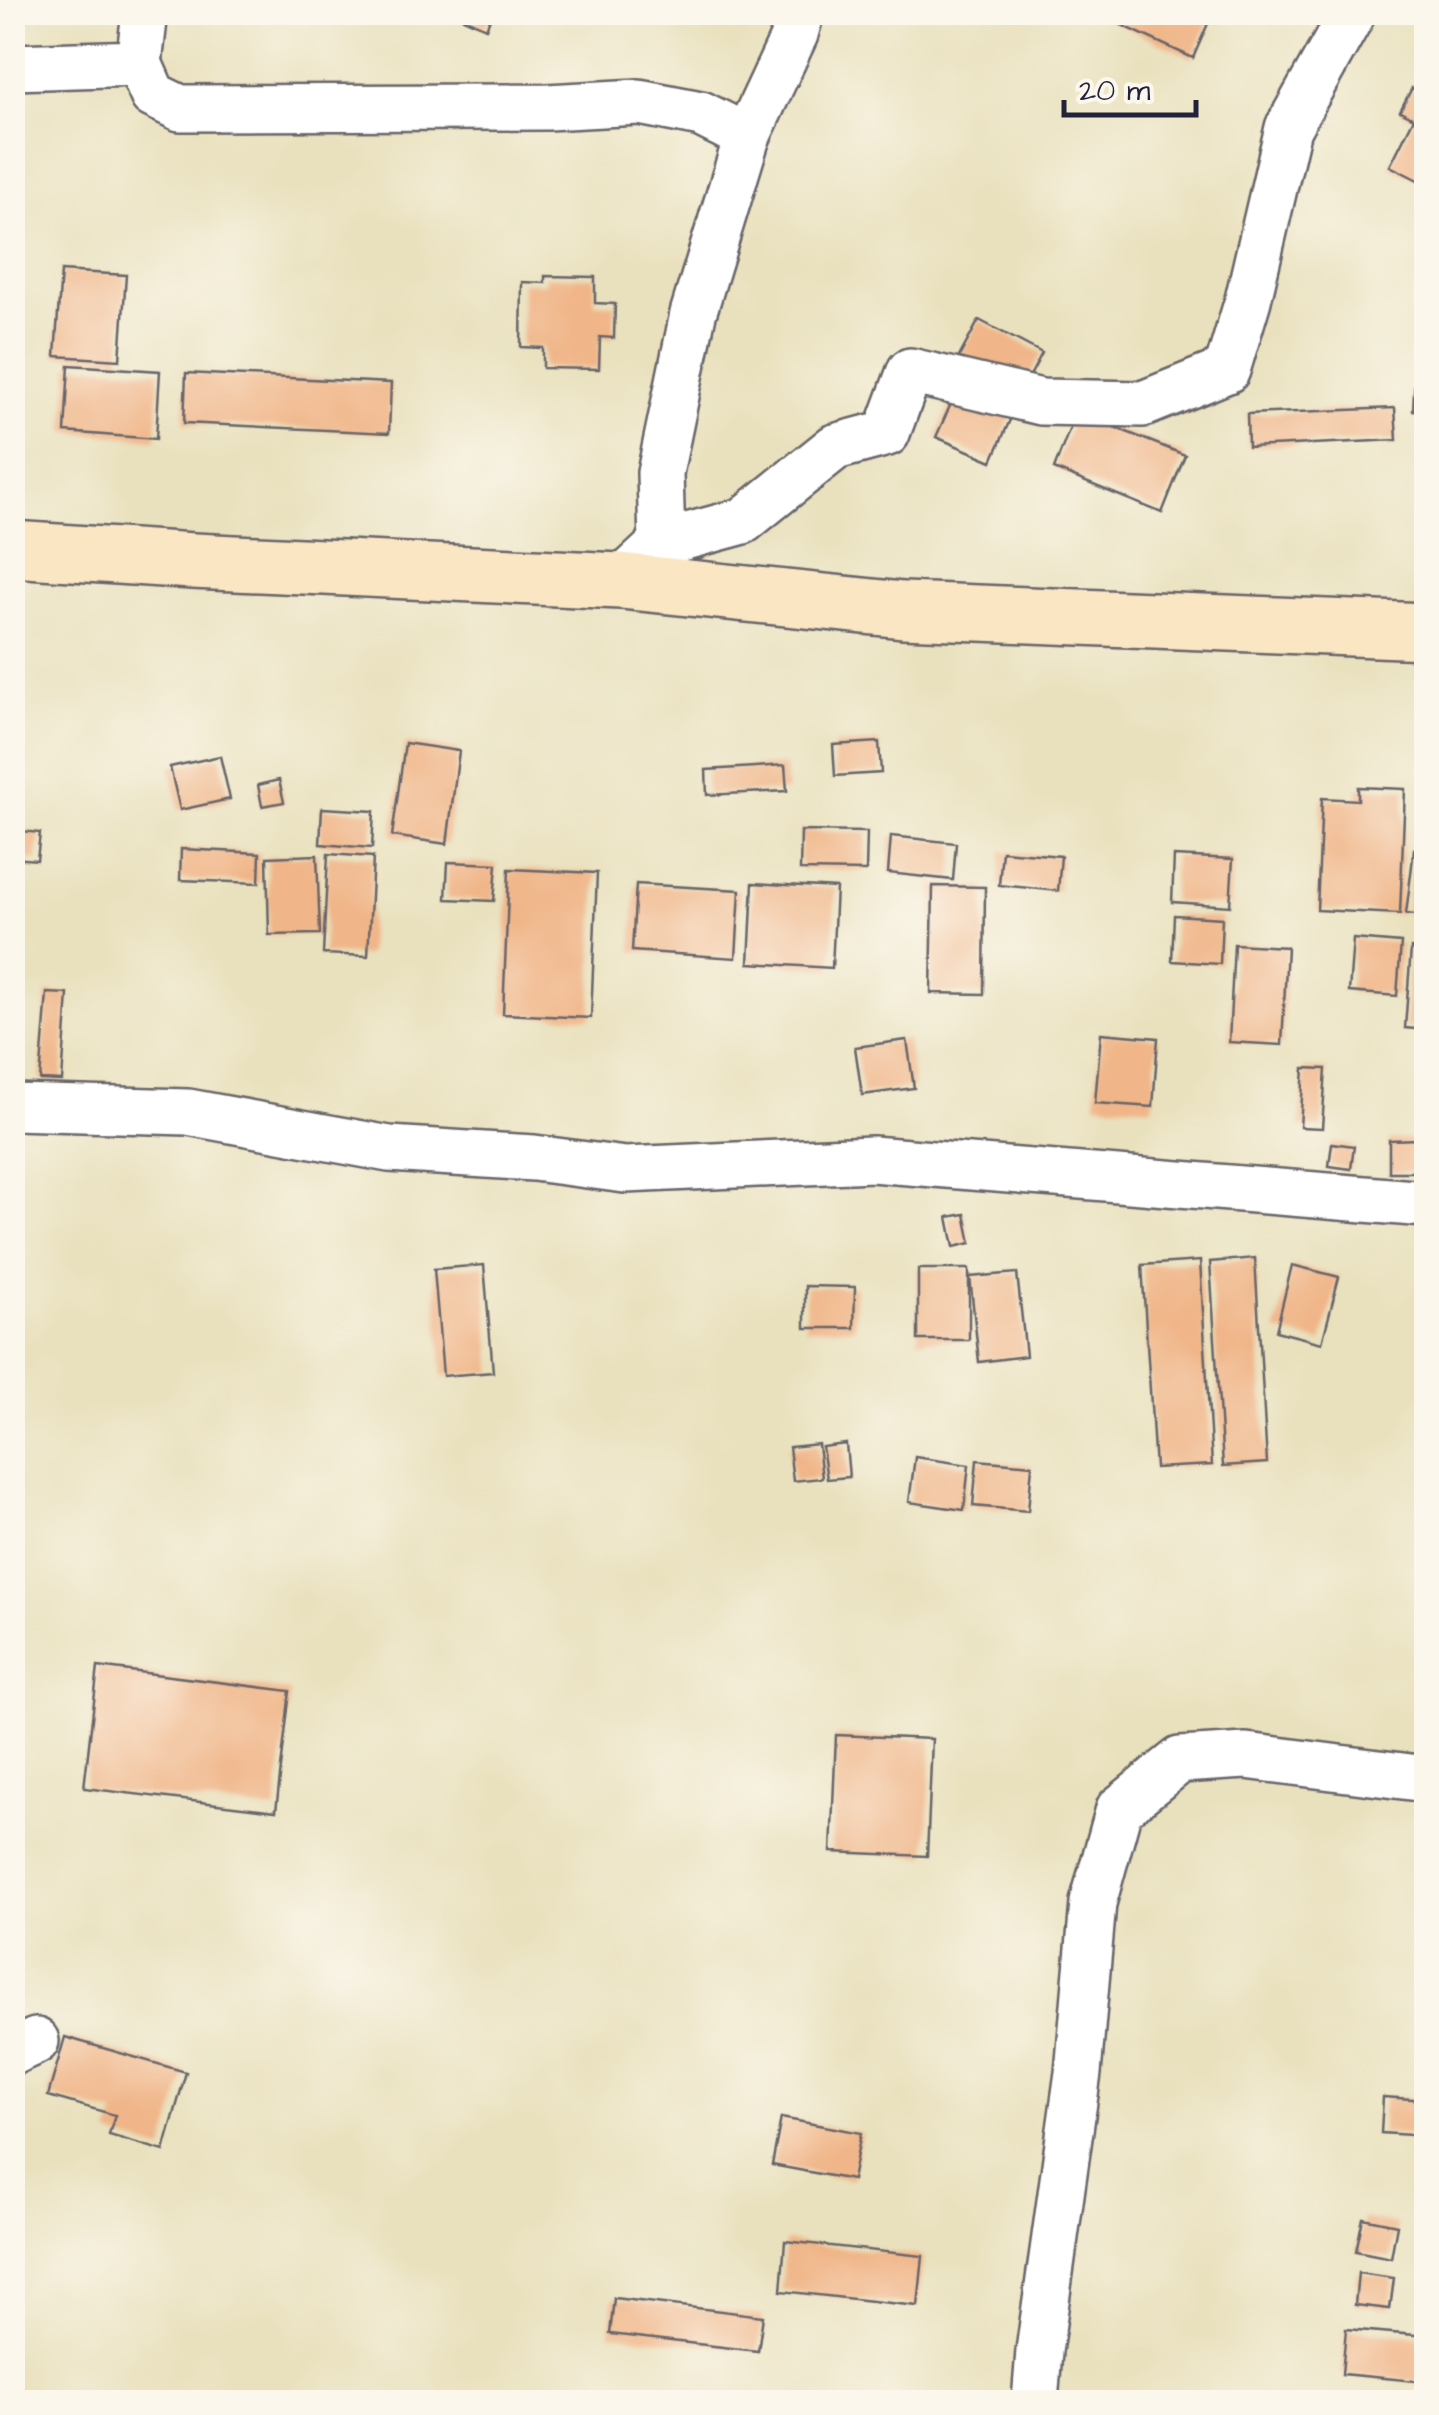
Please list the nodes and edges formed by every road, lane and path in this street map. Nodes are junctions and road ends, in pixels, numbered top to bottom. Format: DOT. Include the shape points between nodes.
graph roads {
  1 [pos="145,12"];
  2 [pos="801,12"];
  3 [pos="1353,12"];
  4 [pos="139,62"];
  5 [pos="12,67"];
  6 [pos="747,137"];
  7 [pos="662,543"];
  8 [pos="12,549"];
  9 [pos="622,581"];
  10 [pos="1426,631"];
  11 [pos="12,1107"];
  12 [pos="1426,1204"];
  13 [pos="1426,1779"];
  14 [pos="1036,2402"];
  1 -- 4 [label="street"];
  2 -- 6 [label="street"];
  3 -- 7 [label="street" via="1288,128 1227,370 1143,404 1041,402 910,371 886,433 835,447 743,522"];
  4 -- 5 [label="street"];
  4 -- 6 [label="street" via="153,95 180,108 639,102 701,114"];
  6 -- 7 [label="street" via="693,314 660,473"];
  7 -- 9 [label="street"];
  8 -- 9 [label="street"];
  9 -- 10 [label="street" via="903,610"];
  11 -- 12 [label="street" via="188,1112 390,1149 625,1170 872,1159"];
  13 -- 14 [label="street" via="1246,1756 1180,1760 1119,1809 1093,1903"];
}
